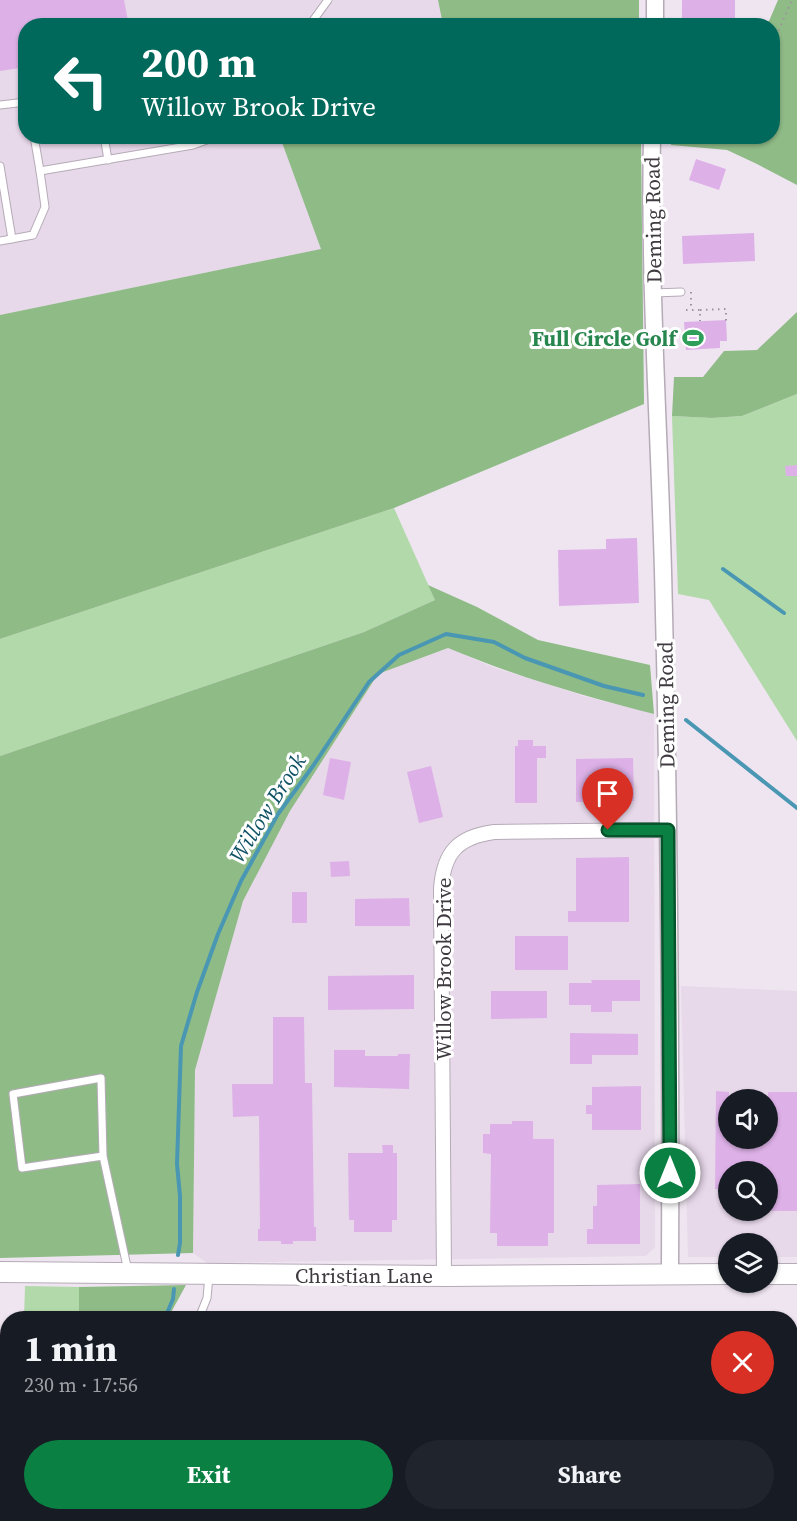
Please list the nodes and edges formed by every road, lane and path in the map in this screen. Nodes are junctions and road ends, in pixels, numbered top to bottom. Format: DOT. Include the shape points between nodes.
graph roads {
  1 [pos="328,0"];
  2 [pos="656,0"];
  3 [pos="792,0"];
  4 [pos="315,18"];
  5 [pos="655,18"];
  6 [pos="780,27"];
  7 [pos="18,103"];
  8 [pos="0,105"];
  9 [pos="35,144"];
  10 [pos="105,144"];
  11 [pos="196,144"];
  12 [pos="652,144"];
  13 [pos="108,160"];
  14 [pos="0,165"];
  15 [pos="40,171"];
  16 [pos="12,239"];
  17 [pos="0,241"];
  18 [pos="691,291"];
  19 [pos="681,292"];
  20 [pos="654,293"];
  21 [pos="686,310"];
  22 [pos="691,310"];
  23 [pos="700,310"];
  24 [pos="700,321"];
  25 [pos="726,323"];
  26 [pos="668,830"];
  27 [pos="103,1156"];
  28 [pos="0,1272"];
  29 [pos="128,1273"];
  30 [pos="209,1274"];
  31 [pos="669,1274"];
  32 [pos="718,1274"];
  33 [pos="778,1274"];
  34 [pos="797,1274"];
  35 [pos="444,1276"];
  36 [pos="202,1311"];
  1 -- 4 [label="lane"];
  2 -- 5 [label="street"];
  3 -- 6 [label="path"];
  7 -- 8 [label="lane"];
  9 -- 15 [label="lane"];
  10 -- 13 [label="lane"];
  11 -- 13 [label="lane"];
  12 -- 20 [label="street, Deming Road"];
  13 -- 15 [label="lane"];
  14 -- 16 [label="lane"];
  15 -- 16 [label="lane" via="45,207 33,235"];
  16 -- 17 [label="lane"];
  18 -- 22 [label="path"];
  19 -- 20 [label="lane"];
  20 -- 26 [label="street, Deming Road"];
  21 -- 22 [label="path"];
  22 -- 23 [label="path"];
  23 -- 24 [label="path"];
  23 -- 25 [label="path" via="726,309"];
  26 -- 31 [label="street, Deming Road"];
  26 -- 35 [label="street, Willow Brook Drive" via="486,832 467,838 447,860 441,888"];
  27 -- 27 [label="lane" via="101,1078 13,1094 22,1168"];
  27 -- 29 [label="lane"];
  28 -- 29 [label="main road, Christian Lane"];
  29 -- 30 [label="main road, Christian Lane"];
  30 -- 35 [label="main road, Christian Lane"];
  30 -- 36 [label="lane"];
  31 -- 32 [label="main road, Christian Lane"];
  31 -- 35 [label="main road, Christian Lane"];
  33 -- 34 [label="main road"];
}
